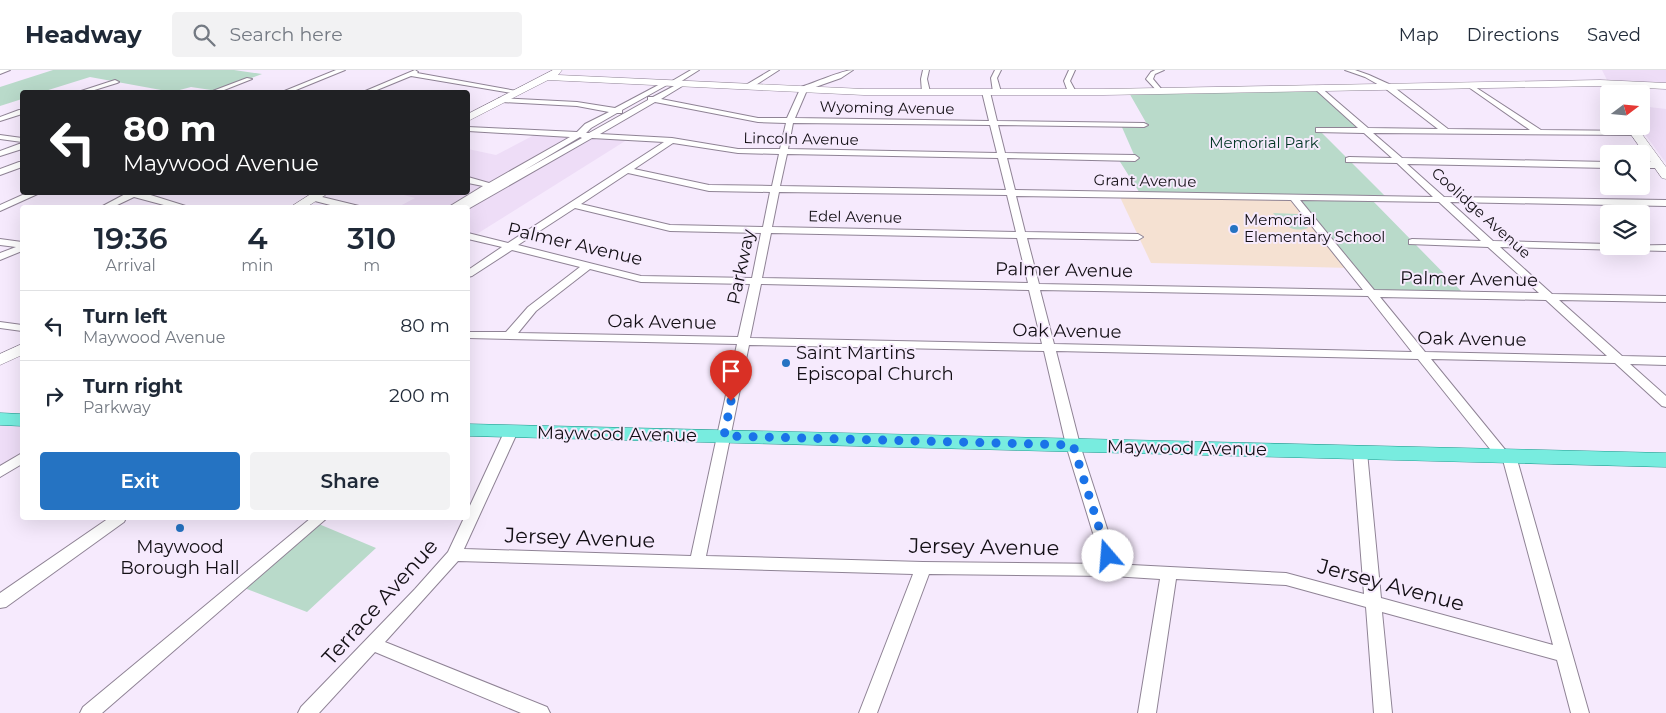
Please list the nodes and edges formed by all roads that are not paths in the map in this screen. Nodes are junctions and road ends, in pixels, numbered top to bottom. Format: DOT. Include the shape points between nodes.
graph roads {
  1 [pos="8,70"];
  2 [pos="342,70"];
  3 [pos="419,70"];
  4 [pos="561,70"];
  5 [pos="696,70"];
  6 [pos="776,70"];
  7 [pos="850,70"];
  8 [pos="926,70"];
  9 [pos="998,70"];
  10 [pos="1072,70"];
  11 [pos="1161,70"];
  12 [pos="1348,70"];
  13 [pos="0,72"];
  14 [pos="409,74"];
  15 [pos="548,77"];
  16 [pos="249,79"];
  17 [pos="1597,79"];
  18 [pos="115,82"];
  19 [pos="675,82"];
  20 [pos="1469,85"];
  21 [pos="1601,85"];
  22 [pos="748,86"];
  23 [pos="1666,86"];
  24 [pos="1387,87"];
  25 [pos="1320,88"];
  26 [pos="804,89"];
  27 [pos="89,90"];
  28 [pos="219,90"];
  29 [pos="291,90"];
  30 [pos="372,90"];
  31 [pos="1159,91"];
  32 [pos="518,92"];
  33 [pos="926,92"];
  34 [pos="986,92"];
  35 [pos="997,92"];
  36 [pos="1072,92"];
  37 [pos="502,100"];
  38 [pos="654,100"];
  39 [pos="633,101"];
  40 [pos="616,110"];
  41 [pos="20,113"];
  42 [pos="631,113"];
  43 [pos="470,117"];
  44 [pos="0,120"];
  45 [pos="790,120"];
  46 [pos="994,123"];
  47 [pos="1144,125"];
  48 [pos="470,129"];
  49 [pos="1365,129"];
  50 [pos="1319,130"];
  51 [pos="1445,130"];
  52 [pos="1600,131"];
  53 [pos="1539,132"];
  54 [pos="583,135"];
  55 [pos="1637,135"];
  56 [pos="0,137"];
  57 [pos="20,140"];
  58 [pos="672,140"];
  59 [pos="20,147"];
  60 [pos="783,152"];
  61 [pos="0,154"];
  62 [pos="1002,156"];
  63 [pos="1136,158"];
  64 [pos="1349,160"];
  65 [pos="1401,162"];
  66 [pos="1600,164"];
  67 [pos="20,165"];
  68 [pos="1650,167"];
  69 [pos="626,170"];
  70 [pos="1663,170"];
  71 [pos="0,172"];
  72 [pos="470,181"];
  73 [pos="493,187"];
  74 [pos="775,189"];
  75 [pos="1011,193"];
  76 [pos="31,195"];
  77 [pos="131,195"];
  78 [pos="142,195"];
  79 [pos="319,195"];
  80 [pos="1293,197"];
  81 [pos="1442,199"];
  82 [pos="1666,203"];
  83 [pos="109,205"];
  84 [pos="177,205"];
  85 [pos="301,205"];
  86 [pos="347,205"];
  87 [pos="457,205"];
  88 [pos="467,205"];
  89 [pos="573,205"];
  90 [pos="0,208"];
  91 [pos="767,230"];
  92 [pos="1021,235"];
  93 [pos="470,237"];
  94 [pos="1138,237"];
  95 [pos="0,242"];
  96 [pos="1412,242"];
  97 [pos="1492,244"];
  98 [pos="20,246"];
  99 [pos="20,247"];
  100 [pos="509,247"];
  101 [pos="1666,248"];
  102 [pos="0,257"];
  103 [pos="588,266"];
  104 [pos="470,273"];
  105 [pos="756,281"];
  106 [pos="1034,287"];
  107 [pos="1372,294"];
  108 [pos="1551,298"];
  109 [pos="1666,299"];
  110 [pos="0,325"];
  111 [pos="20,328"];
  112 [pos="470,335"];
  113 [pos="508,337"];
  114 [pos="744,341"];
  115 [pos="1049,348"];
  116 [pos="20,350"];
  117 [pos="1423,356"];
  118 [pos="0,360"];
  119 [pos="1619,360"];
  120 [pos="1666,361"];
  121 [pos="1666,403"];
  122 [pos="0,419"];
  123 [pos="20,420"];
  124 [pos="470,430"];
  125 [pos="511,431"];
  126 [pos="724,436"];
  127 [pos="1073,445"];
  128 [pos="1360,452"];
  129 [pos="1506,456"];
  130 [pos="20,459"];
  131 [pos="1666,460"];
  132 [pos="0,472"];
  133 [pos="116,520"];
  134 [pos="318,520"];
  135 [pos="454,555"];
  136 [pos="1108,556"];
  137 [pos="697,562"];
  138 [pos="923,568"];
  139 [pos="1169,573"];
  140 [pos="0,602"];
  141 [pos="1373,602"];
  142 [pos="373,644"];
  143 [pos="1564,655"];
  144 [pos="89,713"];
  145 [pos="306,713"];
  146 [pos="541,713"];
  147 [pos="868,713"];
  148 [pos="1147,713"];
  149 [pos="1382,713"];
  150 [pos="1580,713"];
  1 -- 13 [label="street"];
  2 -- 29 [label="street"];
  3 -- 14 [label="street"];
  4 -- 15 [label="street"];
  5 -- 19 [label="street"];
  6 -- 22 [label="street"];
  7 -- 26 [label="street"];
  8 -- 33 [label="street"];
  9 -- 35 [label="street" via="994,78"];
  10 -- 36 [label="street" via="1067,81"];
  11 -- 31 [label="street" via="1152,73 1149,79"];
  12 -- 24 [label="street"];
  14 -- 30 [label="street"];
  14 -- 32 [label="street"];
  15 -- 19 [label="street"];
  15 -- 32 [label="street"];
  16 -- 28 [label="street"];
  17 -- 20 [label="street"];
  17 -- 21 [label="street"];
  17 -- 23 [label="street"];
  18 -- 27 [label="street"];
  19 -- 22 [label="street"];
  19 -- 38 [label="street" via="682,84"];
  19 -- 39 [label="street" via="666,83"];
  20 -- 24 [label="street"];
  20 -- 53 [label="street"];
  22 -- 26 [label="street"];
  24 -- 25 [label="street"];
  24 -- 51 [label="street"];
  25 -- 31 [label="street"];
  25 -- 49 [label="street, Coolidge Avenue"];
  26 -- 33 [label="street"];
  26 -- 45 [label="street, Parkway"];
  31 -- 36 [label="street"];
  32 -- 37 [label="street"];
  33 -- 34 [label="street"];
  34 -- 35 [label="street"];
  34 -- 46 [label="street"];
  35 -- 36 [label="street"];
  37 -- 40 [label="street" via="577,104"];
  37 -- 43 [label="street"];
  38 -- 39 [label="street, Wyoming Avenue"];
  38 -- 42 [label="street"];
  38 -- 45 [label="street, Wyoming Avenue" via="758,120"];
  39 -- 40 [label="street"];
  40 -- 42 [label="street"];
  40 -- 54 [label="street" via="588,126"];
  41 -- 44 [label="street"];
  42 -- 54 [label="street" via="603,130"];
  45 -- 46 [label="street, Wyoming Avenue"];
  45 -- 60 [label="street, Parkway"];
  46 -- 47 [label="street, Wyoming Avenue"];
  46 -- 62 [label="street"];
  48 -- 54 [label="street, Lincoln Avenue"];
  49 -- 50 [label="street"];
  49 -- 51 [label="street"];
  49 -- 65 [label="street, Coolidge Avenue"];
  51 -- 53 [label="street"];
  52 -- 53 [label="street"];
  54 -- 58 [label="street, Lincoln Avenue"];
  54 -- 73 [label="street"];
  55 -- 70 [label="street"];
  56 -- 57 [label="street"];
  58 -- 60 [label="street, Lincoln Avenue" via="726,150"];
  58 -- 69 [label="street"];
  59 -- 61 [label="street"];
  60 -- 62 [label="street, Lincoln Avenue"];
  60 -- 74 [label="street, Parkway"];
  62 -- 63 [label="street, Lincoln Avenue"];
  62 -- 75 [label="street"];
  64 -- 65 [label="street"];
  65 -- 66 [label="street"];
  65 -- 81 [label="street, Coolidge Avenue"];
  67 -- 71 [label="street"];
  68 -- 70 [label="street"];
  69 -- 74 [label="street, Grant Avenue" via="709,188"];
  69 -- 89 [label="street"];
  72 -- 73 [label="street"];
  73 -- 87 [label="street"];
  73 -- 88 [label="street"];
  74 -- 75 [label="street, Grant Avenue"];
  74 -- 91 [label="street, Parkway"];
  75 -- 80 [label="street, Grant Avenue"];
  75 -- 92 [label="street"];
  76 -- 90 [label="street"];
  77 -- 83 [label="street"];
  78 -- 84 [label="street"];
  79 -- 85 [label="street"];
  79 -- 86 [label="street"];
  80 -- 81 [label="street, Grant Avenue"];
  80 -- 107 [label="street"];
  81 -- 82 [label="street, Grant Avenue"];
  81 -- 97 [label="street, Coolidge Avenue"];
  89 -- 91 [label="street, Edel Avenue" via="670,228"];
  89 -- 100 [label="street"];
  91 -- 92 [label="street, Edel Avenue"];
  91 -- 105 [label="street, Parkway"];
  92 -- 94 [label="street, Edel Avenue"];
  92 -- 106 [label="street"];
  93 -- 100 [label="street, Palmer Avenue"];
  95 -- 98 [label="street"];
  96 -- 97 [label="street"];
  97 -- 101 [label="street"];
  97 -- 108 [label="street, Coolidge Avenue"];
  99 -- 102 [label="street"];
  100 -- 103 [label="street, Palmer Avenue"];
  100 -- 104 [label="street"];
  103 -- 105 [label="street, Palmer Avenue" via="641,279"];
  103 -- 113 [label="street" via="532,308"];
  105 -- 106 [label="street, Palmer Avenue"];
  105 -- 114 [label="street, Parkway"];
  106 -- 107 [label="street, Palmer Avenue"];
  106 -- 115 [label="street"];
  107 -- 108 [label="street, Palmer Avenue"];
  107 -- 117 [label="street"];
  108 -- 109 [label="street, Palmer Avenue"];
  108 -- 119 [label="street, Coolidge Avenue"];
  110 -- 111 [label="street"];
  112 -- 113 [label="street, Oak Avenue"];
  113 -- 114 [label="street, Oak Avenue"];
  114 -- 115 [label="street, Oak Avenue"];
  114 -- 126 [label="street, Parkway"];
  115 -- 117 [label="street, Oak Avenue"];
  115 -- 127 [label="street"];
  116 -- 118 [label="street"];
  117 -- 119 [label="street, Oak Avenue"];
  117 -- 129 [label="street"];
  119 -- 120 [label="street, Oak Avenue"];
  119 -- 121 [label="street, Coolidge Avenue"];
  122 -- 123 [label="main road"];
  124 -- 125 [label="main road, Maywood Avenue"];
  125 -- 126 [label="main road, Maywood Avenue"];
  125 -- 135 [label="street, Terrace Avenue"];
  126 -- 127 [label="main road, Maywood Avenue"];
  126 -- 137 [label="street, Parkway"];
  127 -- 128 [label="main road, Maywood Avenue"];
  127 -- 136 [label="street"];
  128 -- 129 [label="main road, Maywood Avenue"];
  128 -- 141 [label="street"];
  129 -- 131 [label="main road, Maywood Avenue"];
  129 -- 143 [label="street"];
  130 -- 132 [label="street"];
  133 -- 140 [label="street"];
  134 -- 144 [label="street"];
  135 -- 137 [label="street, Jersey Avenue"];
  135 -- 142 [label="street, Terrace Avenue"];
  137 -- 138 [label="street, Jersey Avenue"];
  138 -- 139 [label="street, Jersey Avenue"];
  138 -- 147 [label="street"];
  139 -- 141 [label="street, Jersey Avenue" via="1286,579"];
  139 -- 148 [label="street"];
  141 -- 143 [label="street, Jersey Avenue"];
  141 -- 149 [label="street"];
  142 -- 145 [label="street, Terrace Avenue"];
  142 -- 146 [label="street"];
  143 -- 150 [label="street"];
}
